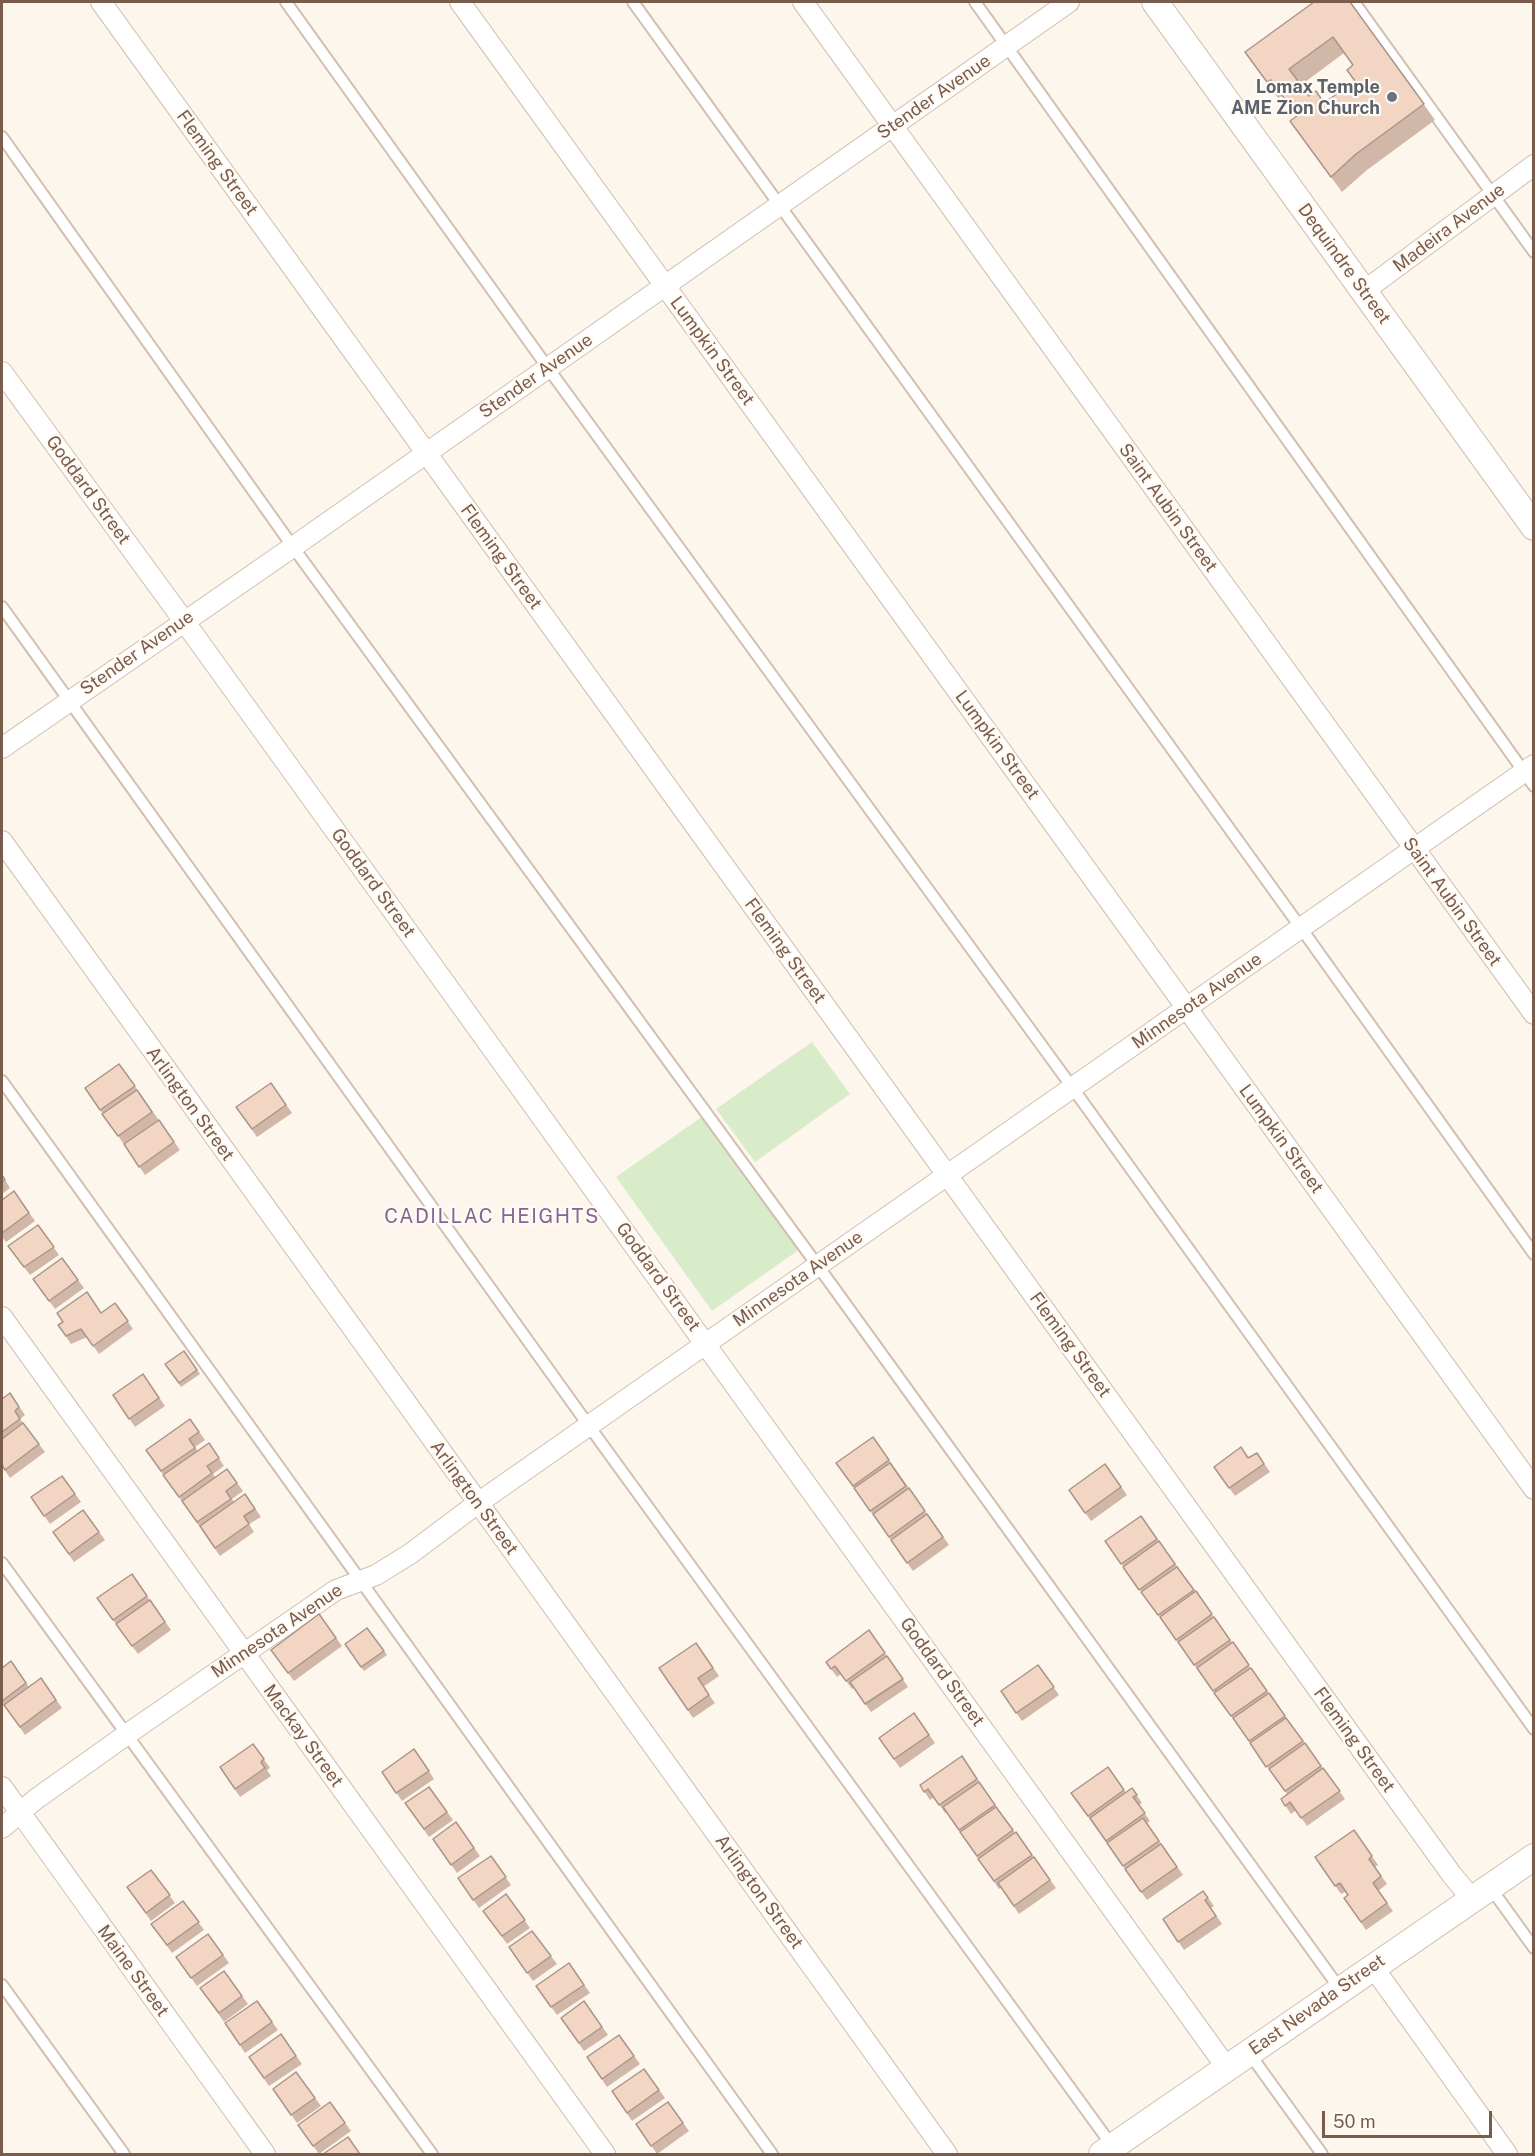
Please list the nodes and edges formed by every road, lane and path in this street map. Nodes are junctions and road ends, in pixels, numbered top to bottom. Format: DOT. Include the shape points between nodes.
graph roads {
  1 [pos="101,2"];
  2 [pos="286,2"];
  3 [pos="460,2"];
  4 [pos="633,2"];
  5 [pos="802,2"];
  6 [pos="975,2"];
  7 [pos="1070,2"];
  8 [pos="1155,2"];
  9 [pos="1354,2"];
  10 [pos="1007,46"];
  11 [pos="892,126"];
  12 [pos="2,137"];
  13 [pos="1533,165"];
  14 [pos="1492,196"];
  15 [pos="780,205"];
  16 [pos="1533,252"];
  17 [pos="665,286"];
  18 [pos="1364,291"];
  19 [pos="548,368"];
  20 [pos="2,372"];
  21 [pos="426,453"];
  22 [pos="1533,526"];
  23 [pos="293,547"];
  24 [pos="2,607"];
  25 [pos="184,621"];
  26 [pos="69,701"];
  27 [pos="2,748"];
  28 [pos="1530,774"];
  29 [pos="2,842"];
  30 [pos="1414,849"];
  31 [pos="1301,928"];
  32 [pos="1186,1008"];
  33 [pos="1533,1014"];
  34 [pos="2,1081"];
  35 [pos="1072,1088"];
  36 [pos="947,1175"];
  37 [pos="1533,1254"];
  38 [pos="818,1265"];
  39 [pos="2,1317"];
  40 [pos="706,1344"];
  41 [pos="589,1426"];
  42 [pos="1533,1489"];
  43 [pos="478,1503"];
  44 [pos="2,1563"];
  45 [pos="359,1580"];
  46 [pos="243,1653"];
  47 [pos="1533,1729"];
  48 [pos="126,1735"];
  49 [pos="2,1787"];
  50 [pos="20,1813"];
  51 [pos="2,1828"];
  52 [pos="1533,1857"];
  53 [pos="1481,1893"];
  54 [pos="1533,1948"];
  55 [pos="1373,1967"];
  56 [pos="2,1985"];
  57 [pos="1340,1990"];
  58 [pos="1249,2052"];
  59 [pos="1227,2068"];
  60 [pos="1115,2150"];
  61 [pos="124,2154"];
  62 [pos="265,2154"];
  63 [pos="432,2154"];
  64 [pos="605,2154"];
  65 [pos="772,2154"];
  66 [pos="948,2154"];
  67 [pos="1322,2154"];
  68 [pos="1507,2154"];
  1 -- 21 [label="street, Fleming Street"];
  2 -- 19 [label="lane"];
  3 -- 17 [label="street, Lumpkin Street"];
  4 -- 15 [label="lane"];
  5 -- 11 [label="street, Saint Aubin Street"];
  6 -- 10 [label="lane"];
  7 -- 10 [label="street, Stender Avenue"];
  8 -- 18 [label="street, Dequindre Street"];
  9 -- 14 [label="lane"];
  10 -- 11 [label="street, Stender Avenue"];
  10 -- 28 [label="lane"];
  11 -- 15 [label="street, Stender Avenue"];
  11 -- 30 [label="street, Saint Aubin Street"];
  12 -- 23 [label="lane"];
  13 -- 14 [label="street, Madeira Avenue"];
  14 -- 16 [label="lane"];
  14 -- 18 [label="street, Madeira Avenue"];
  15 -- 17 [label="street, Stender Avenue"];
  15 -- 31 [label="lane"];
  17 -- 19 [label="street, Stender Avenue"];
  17 -- 32 [label="street, Lumpkin Street"];
  18 -- 22 [label="street, Dequindre Street"];
  19 -- 21 [label="street, Stender Avenue"];
  19 -- 35 [label="lane"];
  20 -- 25 [label="street, Goddard Street"];
  21 -- 23 [label="street, Stender Avenue"];
  21 -- 36 [label="street, Fleming Street"];
  23 -- 25 [label="street, Stender Avenue"];
  23 -- 38 [label="lane"];
  24 -- 26 [label="lane"];
  25 -- 26 [label="street, Stender Avenue"];
  25 -- 40 [label="street, Goddard Street"];
  26 -- 27 [label="street, Stender Avenue"];
  26 -- 41 [label="lane"];
  28 -- 30 [label="street, Minnesota Avenue"];
  29 -- 43 [label="street, Arlington Street"];
  30 -- 31 [label="street, Minnesota Avenue"];
  30 -- 33 [label="street, Saint Aubin Street"];
  31 -- 32 [label="street, Minnesota Avenue"];
  31 -- 37 [label="lane"];
  32 -- 35 [label="street, Minnesota Avenue"];
  32 -- 42 [label="street, Lumpkin Street"];
  34 -- 45 [label="lane"];
  35 -- 36 [label="street, Minnesota Avenue"];
  35 -- 47 [label="lane"];
  36 -- 38 [label="street, Minnesota Avenue"];
  36 -- 53 [label="street, Fleming Street" via="1452,1875"];
  38 -- 40 [label="street, Minnesota Avenue"];
  38 -- 57 [label="lane"];
  39 -- 46 [label="street, Mackay Street"];
  40 -- 41 [label="street, Minnesota Avenue"];
  40 -- 59 [label="street, Goddard Street"];
  41 -- 43 [label="street, Minnesota Avenue"];
  41 -- 60 [label="lane"];
  43 -- 45 [label="street, Minnesota Avenue" via="410,1554 376,1575"];
  43 -- 66 [label="street, Arlington Street"];
  44 -- 48 [label="lane"];
  45 -- 46 [label="street, Minnesota Avenue" via="336,1590"];
  45 -- 65 [label="lane"];
  46 -- 48 [label="street, Minnesota Avenue"];
  46 -- 64 [label="street, Mackay Street"];
  48 -- 50 [label="street, Minnesota Avenue"];
  48 -- 63 [label="lane"];
  49 -- 50 [label="street, Maine Street"];
  50 -- 51 [label="street, Minnesota Avenue"];
  50 -- 62 [label="street, Maine Street"];
  52 -- 53 [label="street, East Nevada Street"];
  53 -- 54 [label="lane"];
  53 -- 55 [label="street, East Nevada Street"];
  55 -- 57 [label="street, East Nevada Street"];
  55 -- 68 [label="street"];
  56 -- 61 [label="lane"];
  57 -- 58 [label="street, East Nevada Street"];
  58 -- 59 [label="street, East Nevada Street"];
  58 -- 67 [label="lane"];
  59 -- 60 [label="street, East Nevada Street"];
}
